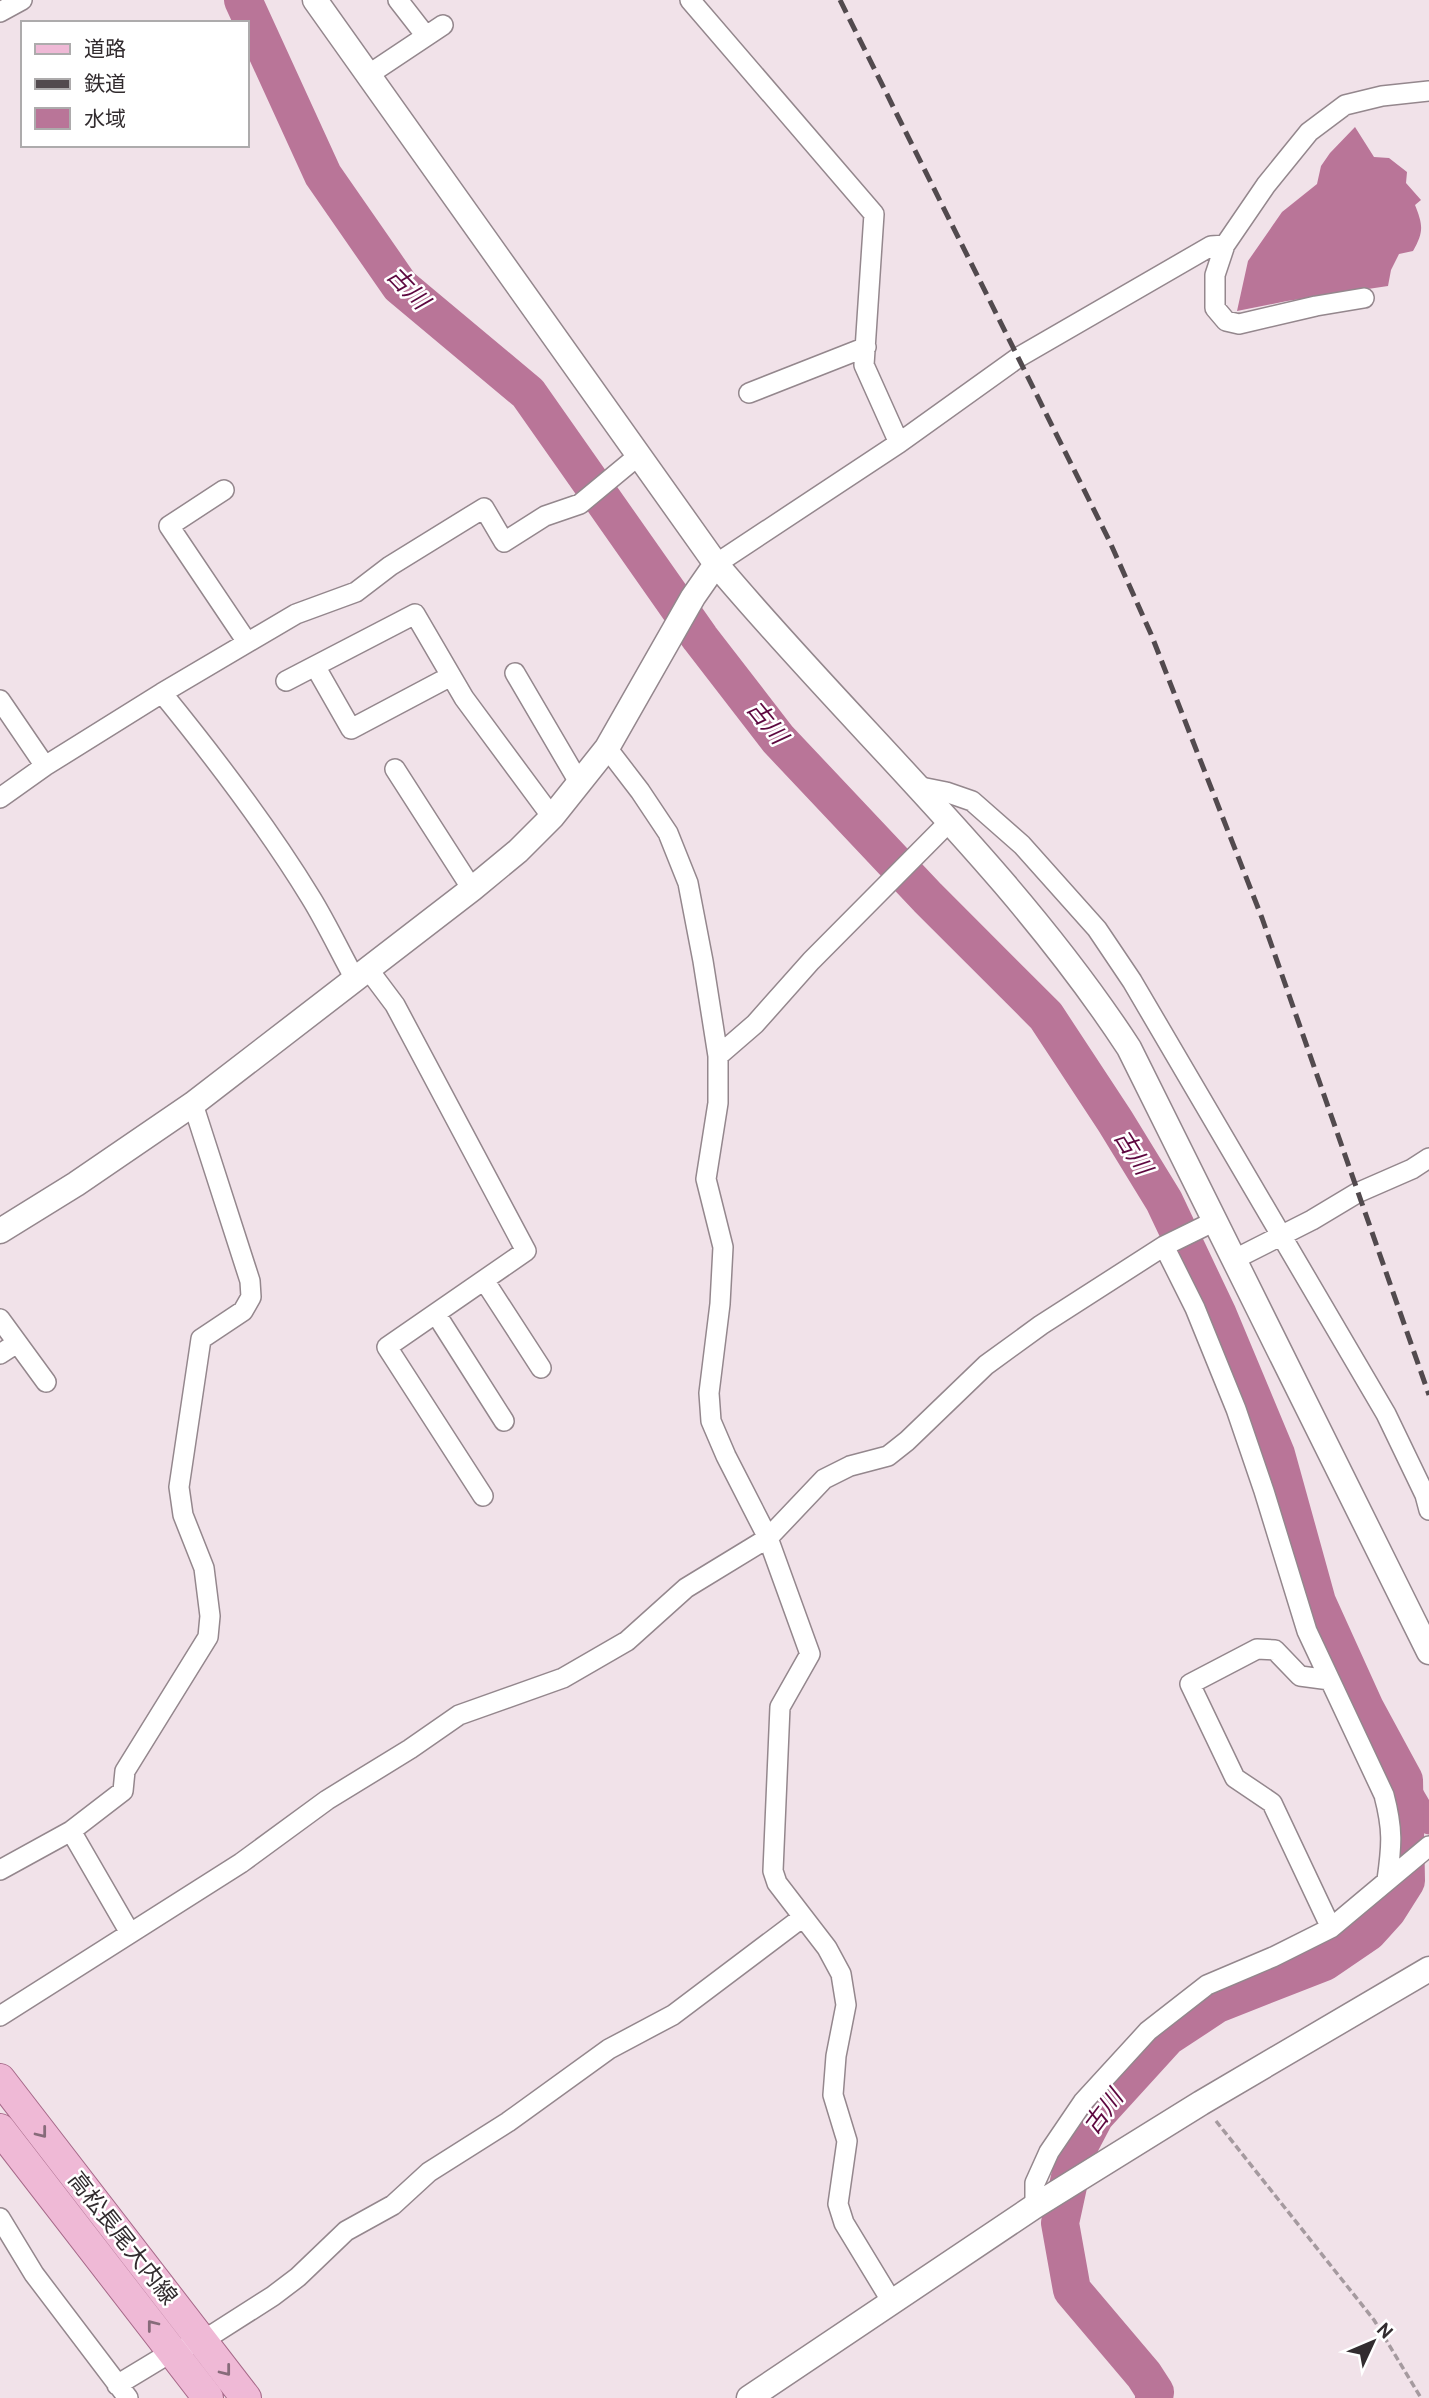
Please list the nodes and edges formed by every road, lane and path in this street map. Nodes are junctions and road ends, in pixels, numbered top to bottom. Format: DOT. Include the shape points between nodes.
graph roads {
  1 [pos="22,0"];
  2 [pos="398,0"];
  3 [pos="690,0"];
  4 [pos="321,2"];
  5 [pos="0,12"];
  6 [pos="443,25"];
  7 [pos="426,36"];
  8 [pos="368,75"];
  9 [pos="1429,91"];
  10 [pos="1225,245"];
  11 [pos="1364,298"];
  12 [pos="866,347"];
  13 [pos="749,393"];
  14 [pos="899,443"];
  15 [pos="638,456"];
  16 [pos="224,490"];
  17 [pos="716,564"];
  18 [pos="247,642"];
  19 [pos="315,666"];
  20 [pos="515,673"];
  21 [pos="451,676"];
  22 [pos="286,681"];
  23 [pos="162,693"];
  24 [pos="0,700"];
  25 [pos="6,722"];
  26 [pos="607,748"];
  27 [pos="45,766"];
  28 [pos="395,769"];
  29 [pos="580,784"];
  30 [pos="916,786"];
  31 [pos="0,798"];
  32 [pos="0,804"];
  33 [pos="0,816"];
  34 [pos="552,817"];
  35 [pos="949,822"];
  36 [pos="472,890"];
  37 [pos="361,974"];
  38 [pos="718,1056"];
  39 [pos="193,1104"];
  40 [pos="1429,1158"];
  41 [pos="1206,1225"];
  42 [pos="0,1231"];
  43 [pos="1281,1236"];
  44 [pos="1166,1245"];
  45 [pos="1235,1259"];
  46 [pos="484,1280"];
  47 [pos="436,1314"];
  48 [pos="0,1319"];
  49 [pos="17,1343"];
  50 [pos="0,1354"];
  51 [pos="541,1368"];
  52 [pos="46,1382"];
  53 [pos="504,1421"];
  54 [pos="483,1496"];
  55 [pos="1429,1510"];
  56 [pos="768,1538"];
  57 [pos="1428,1649"];
  58 [pos="1330,1680"];
  59 [pos="71,1831"];
  60 [pos="1429,1846"];
  61 [pos="0,1870"];
  62 [pos="1390,1877"];
  63 [pos="803,1916"];
  64 [pos="1331,1928"];
  65 [pos="130,1933"];
  66 [pos="1429,1969"];
  67 [pos="0,2017"];
  68 [pos="0,2078"];
  69 [pos="1201,2103"];
  70 [pos="0,2129"];
  71 [pos="1040,2203"];
  72 [pos="0,2218"];
  73 [pos="892,2302"];
  74 [pos="202,2340"];
  75 [pos="173,2353"];
  76 [pos="123,2392"];
  77 [pos="208,2398"];
  78 [pos="246,2398"];
  79 [pos="749,2398"];
  80 [pos="1420,2398"];
  1 -- 5 [label="street"];
  2 -- 7 [label="street"];
  3 -- 12 [label="street" via="874,214"];
  4 -- 8 [label="street"];
  6 -- 7 [label="street"];
  7 -- 8 [label="street"];
  8 -- 15 [label="street"];
  9 -- 10 [label="street" via="1345,105 1309,132"];
  10 -- 11 [label="street" via="1215,275 1215,309 1226,321 1239,324"];
  10 -- 14 [label="street" via="1211,246 1018,357"];
  12 -- 13 [label="street"];
  12 -- 14 [label="street" via="864,365"];
  14 -- 17 [label="street"];
  15 -- 17 [label="street"];
  15 -- 18 [label="street" via="580,503 545,516 504,542 484,508 355,592 296,614"];
  16 -- 18 [label="street" via="169,526"];
  17 -- 26 [label="street"];
  17 -- 30 [label="street"];
  18 -- 23 [label="street"];
  19 -- 21 [label="street" via="415,614"];
  19 -- 21 [label="street" via="351,729"];
  19 -- 22 [label="street"];
  20 -- 29 [label="street"];
  21 -- 34 [label="street"];
  23 -- 27 [label="street"];
  23 -- 37 [label="street" via="260,821"];
  24 -- 25 [label="street"];
  25 -- 27 [label="street"];
  26 -- 29 [label="street"];
  26 -- 38 [label="street" via="668,833 688,883"];
  27 -- 31 [label="street"];
  28 -- 36 [label="street"];
  29 -- 34 [label="street"];
  30 -- 35 [label="street"];
  30 -- 43 [label="street" via="972,801 1021,845 1097,929"];
  32 -- 33 [label="street"];
  34 -- 36 [label="street"];
  35 -- 38 [label="street" via="755,1024"];
  35 -- 41 [label="street" via="1051,937 1129,1048"];
  36 -- 37 [label="street"];
  37 -- 39 [label="street"];
  37 -- 46 [label="street" via="395,1005 526,1251"];
  38 -- 56 [label="street" via="718,1103 706,1179 723,1247 709,1393 711,1421"];
  39 -- 42 [label="street"];
  39 -- 59 [label="street" via="250,1281 251,1297 243,1311 201,1339 179,1487 183,1515 204,1567 208,1637 125,1771 123,1791"];
  40 -- 43 [label="street"];
  41 -- 44 [label="street"];
  41 -- 45 [label="street"];
  43 -- 45 [label="street"];
  43 -- 55 [label="street" via="1385,1414"];
  44 -- 56 [label="street" via="986,1365 888,1456 824,1479"];
  44 -- 58 [label="street" via="1236,1409 1307,1632"];
  45 -- 57 [label="street"];
  46 -- 47 [label="street"];
  46 -- 51 [label="street"];
  47 -- 53 [label="street"];
  47 -- 54 [label="street" via="387,1347"];
  48 -- 49 [label="street"];
  49 -- 50 [label="street"];
  49 -- 52 [label="street"];
  56 -- 63 [label="street" via="810,1654 780,1707 773,1871"];
  56 -- 65 [label="street" via="686,1588 627,1641 562,1678 458,1715"];
  58 -- 62 [label="street" via="1384,1795 1391,1823"];
  58 -- 64 [label="street" via="1300,1676 1275,1650 1256,1649 1190,1684 1235,1778 1272,1802"];
  59 -- 61 [label="street"];
  59 -- 65 [label="street"];
  60 -- 62 [label="street"];
  62 -- 64 [label="street"];
  63 -- 73 [label="street" via="841,1974 846,2005 833,2095 847,2141 838,2204 844,2223"];
  63 -- 74 [label="street" via="689,2004 609,2049 429,2172 393,2205 346,2231 298,2277"];
  64 -- 71 [label="street" via="1207,1985 1149,2031 1083,2102 1049,2152 1035,2183"];
  65 -- 67 [label="street"];
  66 -- 69 [label="street"];
  68 -- 74 [label="main road, 高松長尾大内線, one-way"];
  69 -- 71 [label="street"];
  69 -- 80 [label="path" via="1374,2320"];
  75 -- 70 [label="main road, 高松長尾大内線, one-way"];
  71 -- 73 [label="street"];
  72 -- 76 [label="street" via="34,2274"];
  73 -- 79 [label="street"];
  74 -- 75 [label="street"];
  74 -- 78 [label="main road, 高松長尾大内線, one-way"];
  75 -- 76 [label="street"];
  75 -- 77 [label="main road, 高松長尾大内線"];
}
